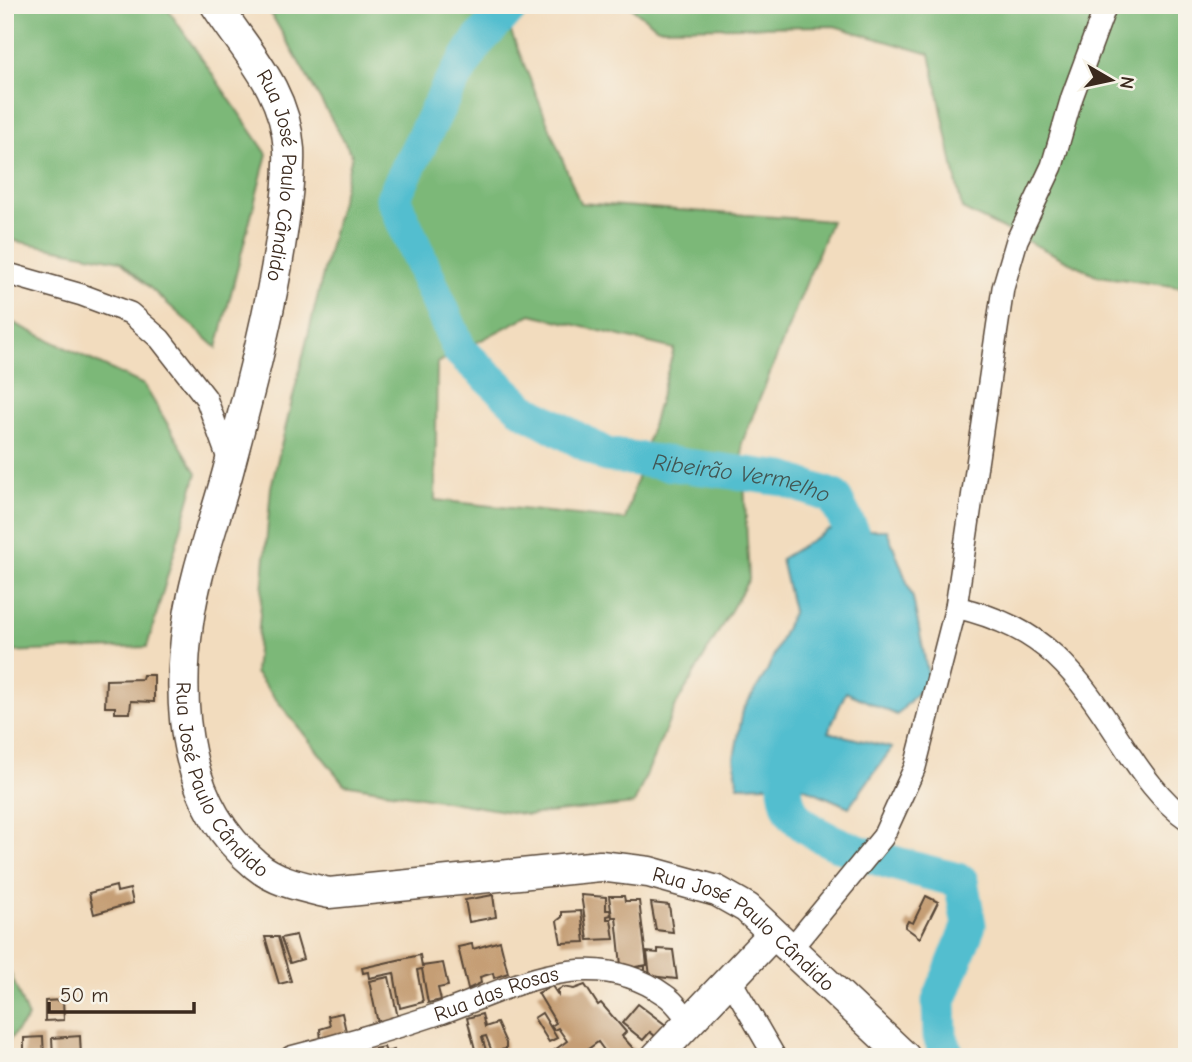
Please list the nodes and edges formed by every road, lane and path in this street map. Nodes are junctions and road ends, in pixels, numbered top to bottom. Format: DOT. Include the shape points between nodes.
graph roads {
  1 [pos="216,5"];
  2 [pos="1106,5"];
  3 [pos="5,273"];
  4 [pos="230,464"];
  5 [pos="956,607"];
  6 [pos="1187,819"];
  7 [pos="782,942"];
  8 [pos="731,981"];
  9 [pos="691,1023"];
  10 [pos="291,1057"];
  11 [pos="656,1057"];
  12 [pos="775,1057"];
  13 [pos="905,1057"];
  1 -- 4 [label="street, Rua José Paulo Cândido" via="267,75 289,147 275,285"];
  2 -- 5 [label="street" via="1052,166 1017,240 1003,288"];
  3 -- 4 [label="street" via="130,313 160,339 206,398"];
  4 -- 7 [label="street, Rua José Paulo Cândido" via="188,620 182,679 185,732 203,794 220,826 256,865 289,883 329,893 600,866 649,872 716,891 747,908"];
  5 -- 6 [label="street" via="1005,622 1062,658 1136,764"];
  5 -- 7 [label="street" via="915,767 883,837 857,871"];
  7 -- 8 [label="street"];
  7 -- 13 [label="street, Rua José Paulo Cândido"];
  8 -- 9 [label="street"];
  8 -- 12 [label="street"];
  9 -- 10 [label="street, Rua das Rosas" via="666,995 620,975 566,971 516,982 392,1030"];
  9 -- 11 [label="street"];
}
